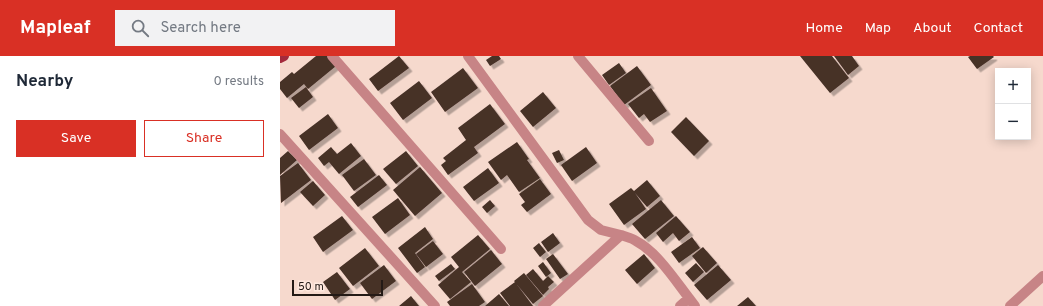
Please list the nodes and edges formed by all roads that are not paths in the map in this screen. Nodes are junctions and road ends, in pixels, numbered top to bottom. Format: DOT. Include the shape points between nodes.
graph roads {
  1 [pos="284,56"];
  2 [pos="332,56"];
  3 [pos="468,56"];
  4 [pos="578,56"];
  5 [pos="280,58"];
  6 [pos="280,134"];
  7 [pos="649,141"];
  8 [pos="621,235"];
  9 [pos="500,249"];
  10 [pos="1043,276"];
  11 [pos="692,302"];
  12 [pos="1022,302"];
  13 [pos="435,306"];
  14 [pos="543,306"];
  15 [pos="680,306"];
  16 [pos="1010,306"];
  1 -- 5 [label="main road"];
  2 -- 9 [label="street"];
  3 -- 8 [label="street" via="588,220 601,230"];
  4 -- 7 [label="street"];
  6 -- 13 [label="street"];
  8 -- 11 [label="street" via="649,250"];
  8 -- 14 [label="street"];
  10 -- 12 [label="street"];
  11 -- 15 [label="street"];
  12 -- 16 [label="street"];
}
